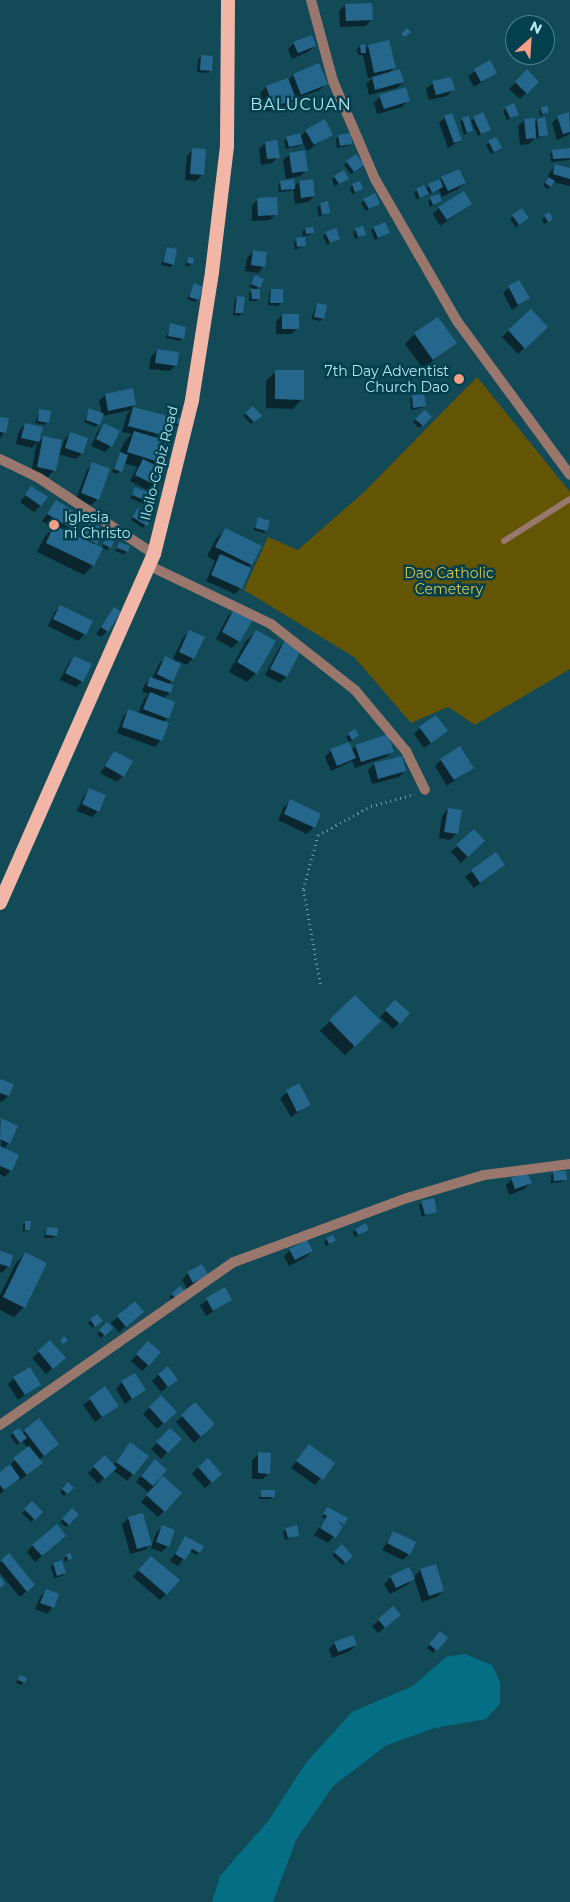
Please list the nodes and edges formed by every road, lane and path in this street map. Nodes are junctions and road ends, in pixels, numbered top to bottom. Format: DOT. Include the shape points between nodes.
graph roads {
  1 [pos="228,0"];
  2 [pos="311,0"];
  3 [pos="0,459"];
  4 [pos="570,475"];
  5 [pos="570,499"];
  6 [pos="504,541"];
  7 [pos="152,560"];
  8 [pos="425,790"];
  9 [pos="0,902"];
  10 [pos="320,984"];
  11 [pos="570,1164"];
  12 [pos="0,1425"];
  1 -- 7 [label="highway, Iloilo-Capiz Road" via="227,146 212,272 192,400"];
  2 -- 4 [label="street" via="333,81 375,179 457,321"];
  3 -- 7 [label="street" via="39,478"];
  5 -- 6 [label="lane"];
  7 -- 8 [label="street" via="271,624 355,690 406,750"];
  7 -- 9 [label="highway, Iloilo-Capiz Road"];
  8 -- 10 [label="path" via="371,806 318,835 303,890"];
  11 -- 12 [label="street" via="538,1166 474,1178 407,1198 234,1262"];
}
